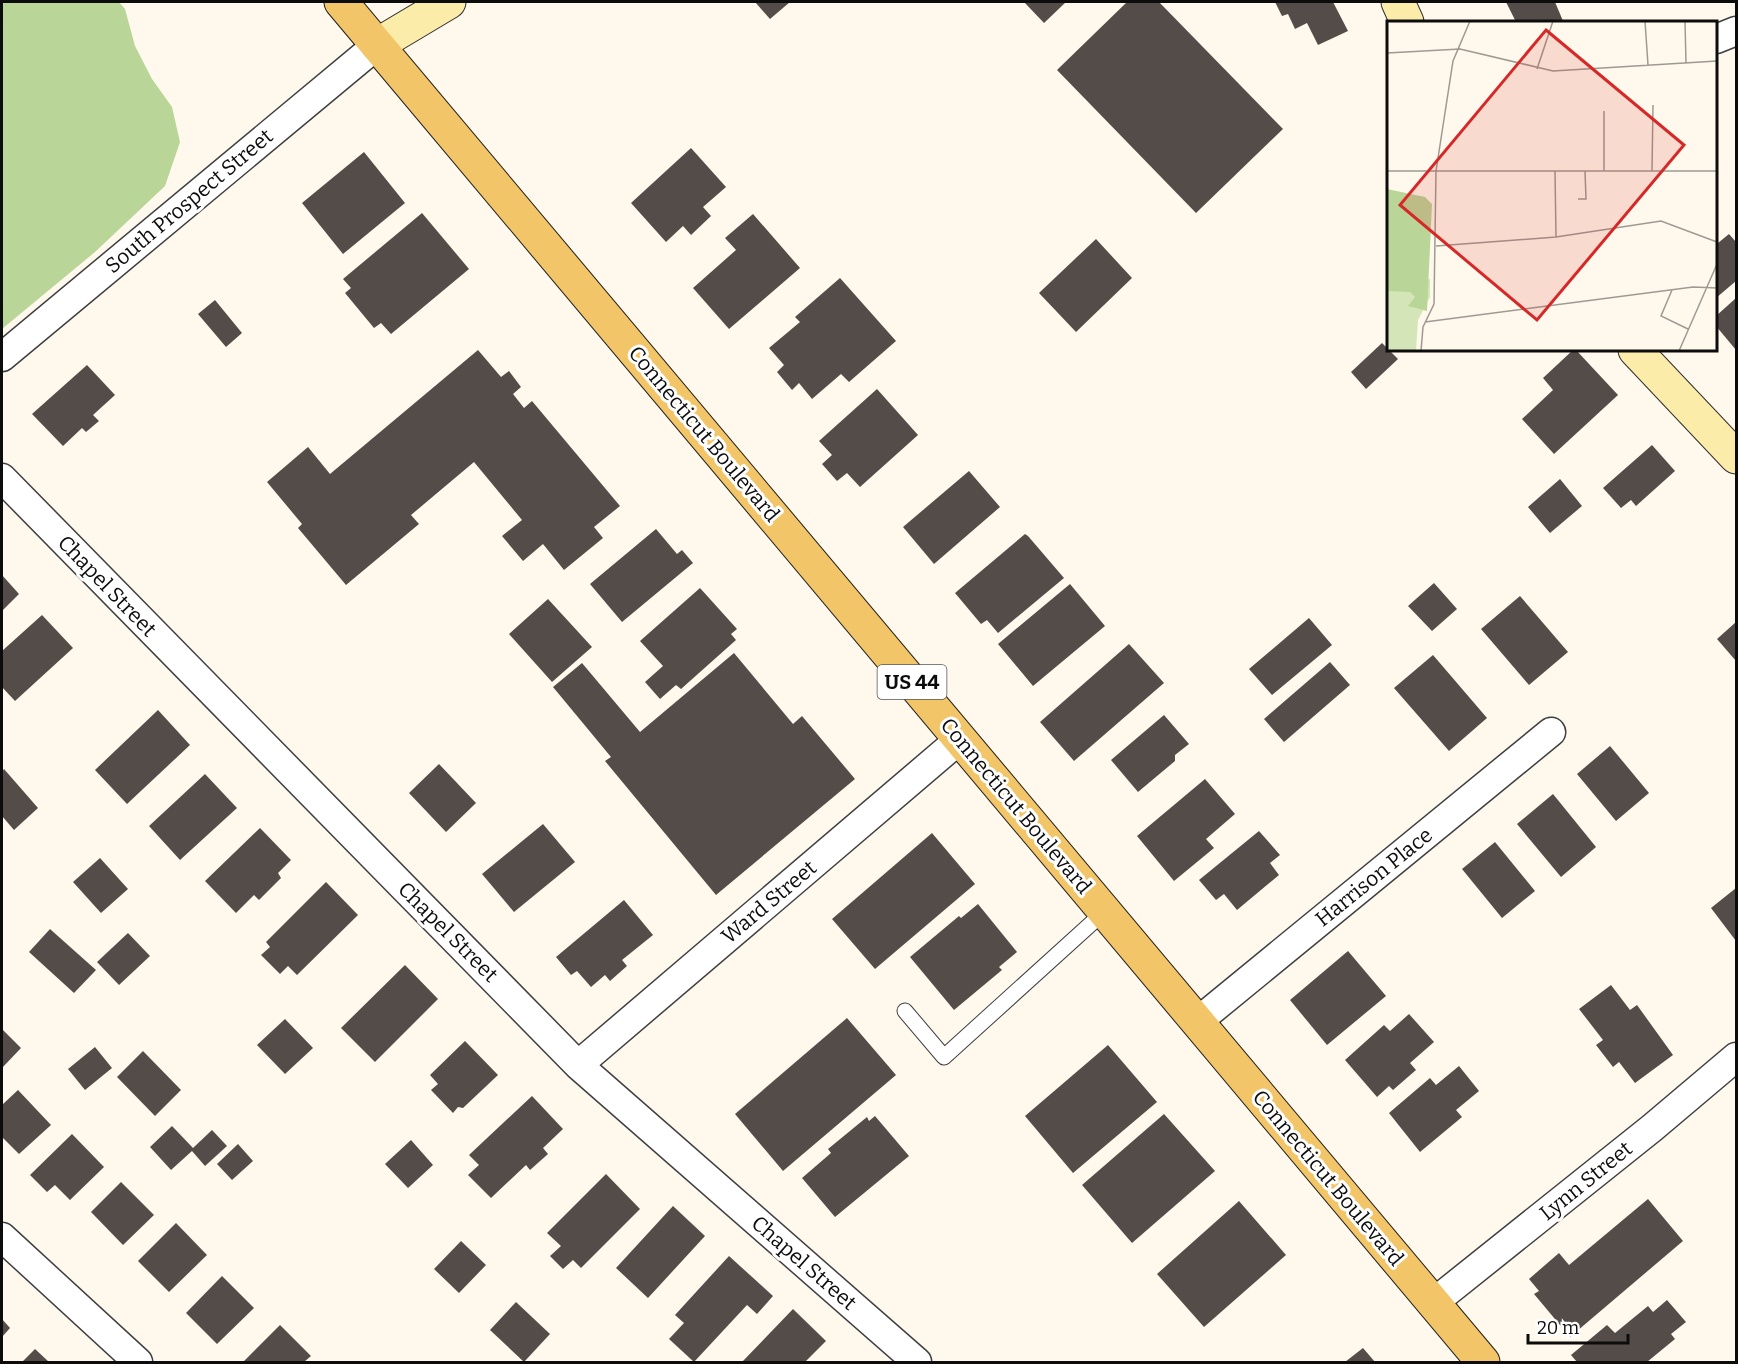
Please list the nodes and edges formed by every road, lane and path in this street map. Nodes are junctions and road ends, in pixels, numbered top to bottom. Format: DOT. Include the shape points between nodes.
graph roads {
  1 [pos="341,2"];
  2 [pos="449,2"];
  3 [pos="1398,2"];
  4 [pos="1407,21"];
  5 [pos="1737,31"];
  6 [pos="1717,39"];
  7 [pos="377,45"];
  8 [pos="1636,351"];
  9 [pos="2,357"];
  10 [pos="1737,457"];
  11 [pos="2,478"];
  12 [pos="1551,732"];
  13 [pos="960,740"];
  14 [pos="1104,912"];
  15 [pos="905,1011"];
  16 [pos="1197,1022"];
  17 [pos="1737,1057"];
  18 [pos="578,1065"];
  19 [pos="2,1237"];
  20 [pos="1433,1303"];
  21 [pos="138,1362"];
  22 [pos="917,1362"];
  23 [pos="1483,1362"];
  1 -- 7 [label="main road, Connecticut Boulevard / US 44"];
  2 -- 7 [label="main road"];
  3 -- 4 [label="main road"];
  5 -- 6 [label="street"];
  7 -- 9 [label="street, South Prospect Street"];
  7 -- 13 [label="main road, Connecticut Boulevard / US 44"];
  8 -- 10 [label="main road"];
  11 -- 18 [label="street, Chapel Street"];
  12 -- 16 [label="street, Harrison Place"];
  13 -- 14 [label="main road, Connecticut Boulevard / US 44"];
  13 -- 18 [label="street, Ward Street"];
  14 -- 15 [label="lane" via="944,1057"];
  14 -- 16 [label="main road, Connecticut Boulevard / US 44"];
  16 -- 20 [label="main road, Connecticut Boulevard / US 44"];
  17 -- 20 [label="street, Lynn Street"];
  18 -- 22 [label="street, Chapel Street"];
  19 -- 21 [label="street"];
  20 -- 23 [label="main road, Connecticut Boulevard / US 44"];
}
